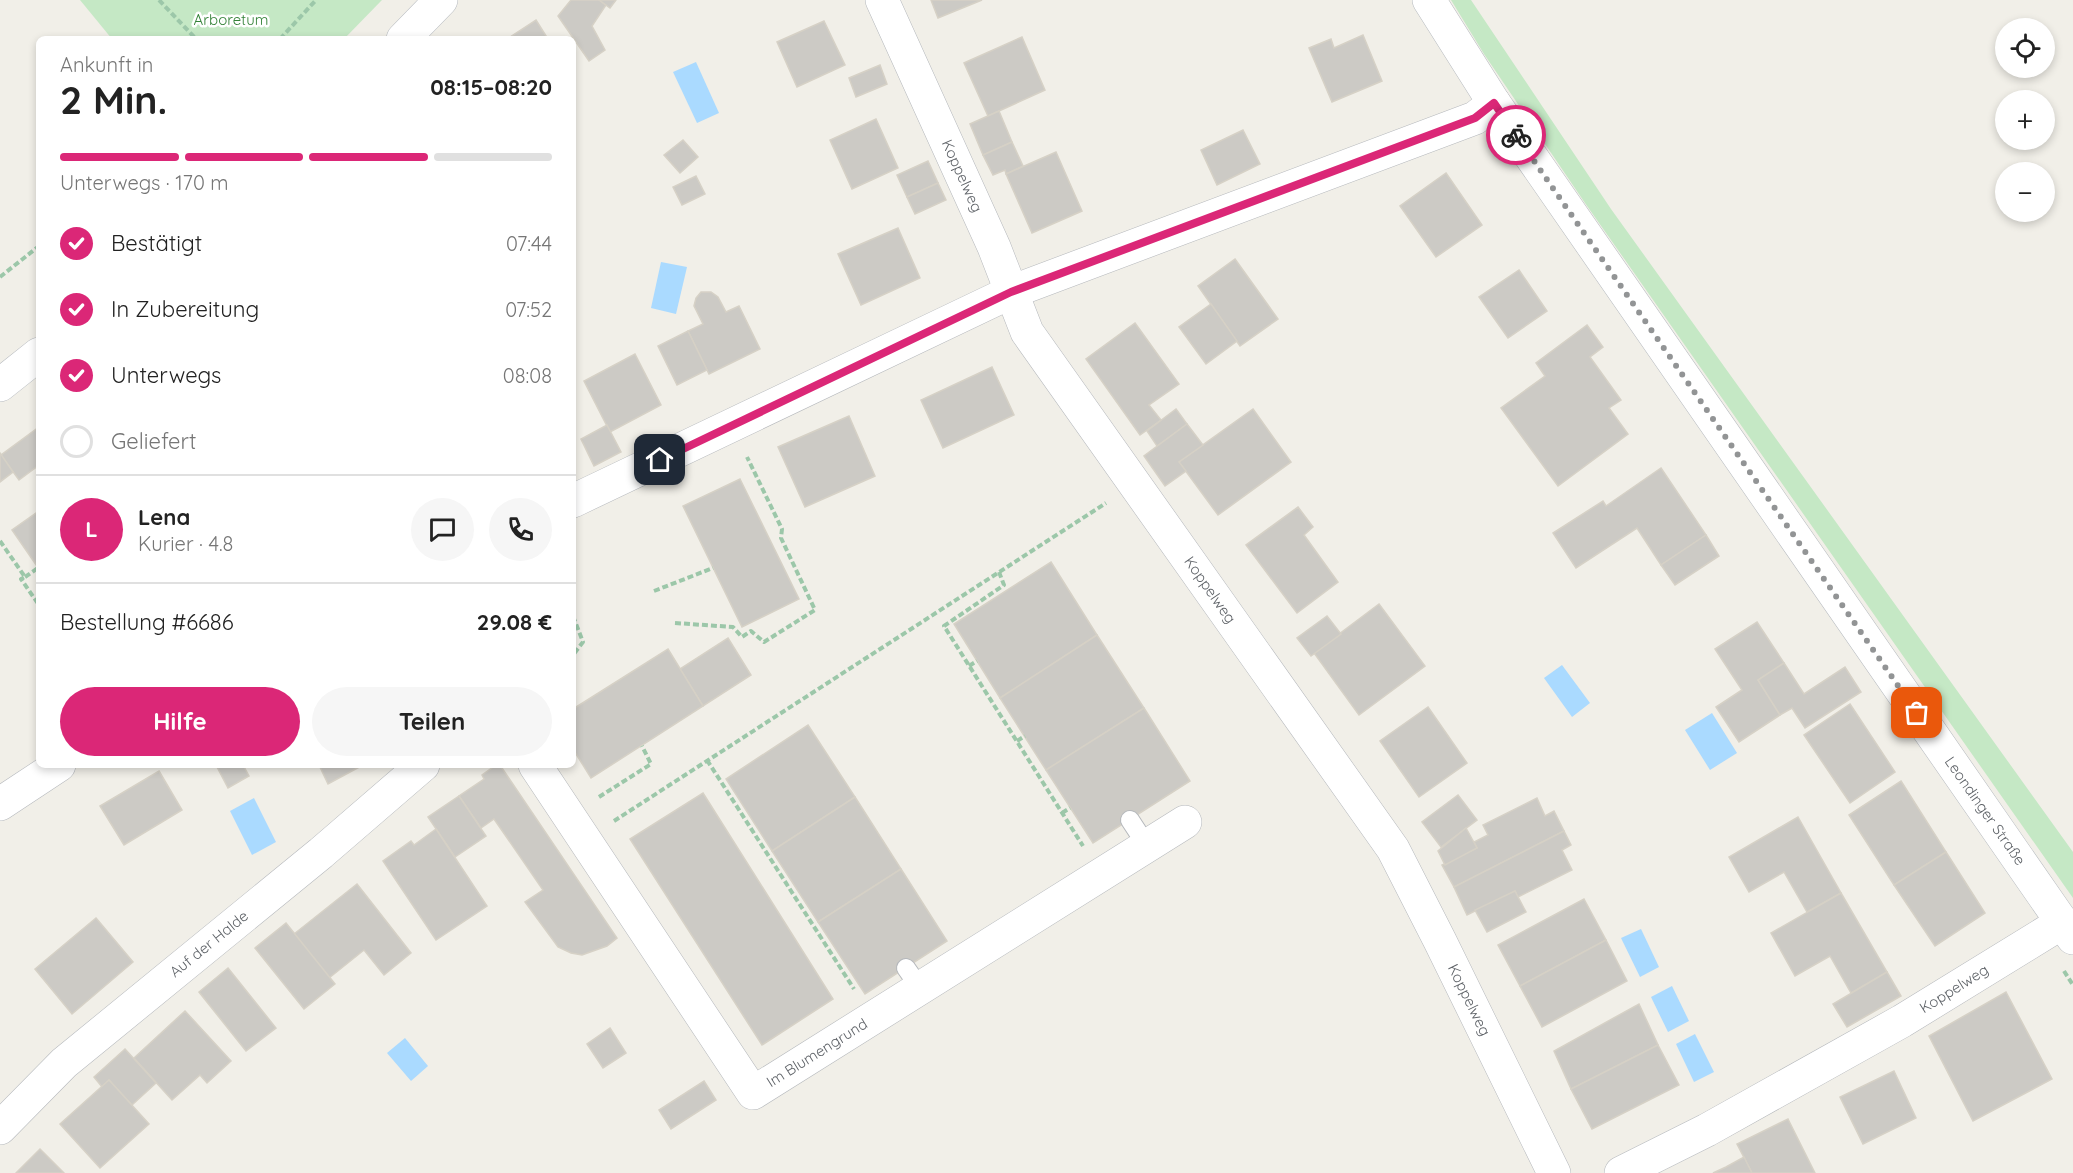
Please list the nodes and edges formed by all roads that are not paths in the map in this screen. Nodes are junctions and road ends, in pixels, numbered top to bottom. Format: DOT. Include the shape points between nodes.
graph roads {
  1 [pos="441,0"];
  2 [pos="882,0"];
  3 [pos="1429,0"];
  4 [pos="406,36"];
  5 [pos="1494,103"];
  6 [pos="1011,292"];
  7 [pos="36,356"];
  8 [pos="0,385"];
  9 [pos="576,500"];
  10 [pos="54,768"];
  11 [pos="420,768"];
  12 [pos="537,768"];
  13 [pos="0,804"];
  14 [pos="1185,822"];
  15 [pos="2068,930"];
  16 [pos="0,1128"];
  17 [pos="1554,1173"];
  18 [pos="1621,1173"];
  1 -- 4 [label="street"];
  2 -- 6 [label="street, Koppelweg"];
  3 -- 5 [label="street, Leondinger Straße"];
  5 -- 6 [label="street" via="1475,118"];
  5 -- 15 [label="street, Leondinger Straße"];
  6 -- 9 [label="street"];
  6 -- 17 [label="street, Koppelweg" via="1027,332 1393,849"];
  7 -- 8 [label="street"];
  10 -- 13 [label="street"];
  11 -- 16 [label="street, Auf der Halde" via="64,1063"];
  12 -- 14 [label="street, Im Blumengrund" via="753,1093 873,1018 913,978 1101,874 1138,833"];
  15 -- 18 [label="street, Koppelweg" via="1707,1130"];
}
